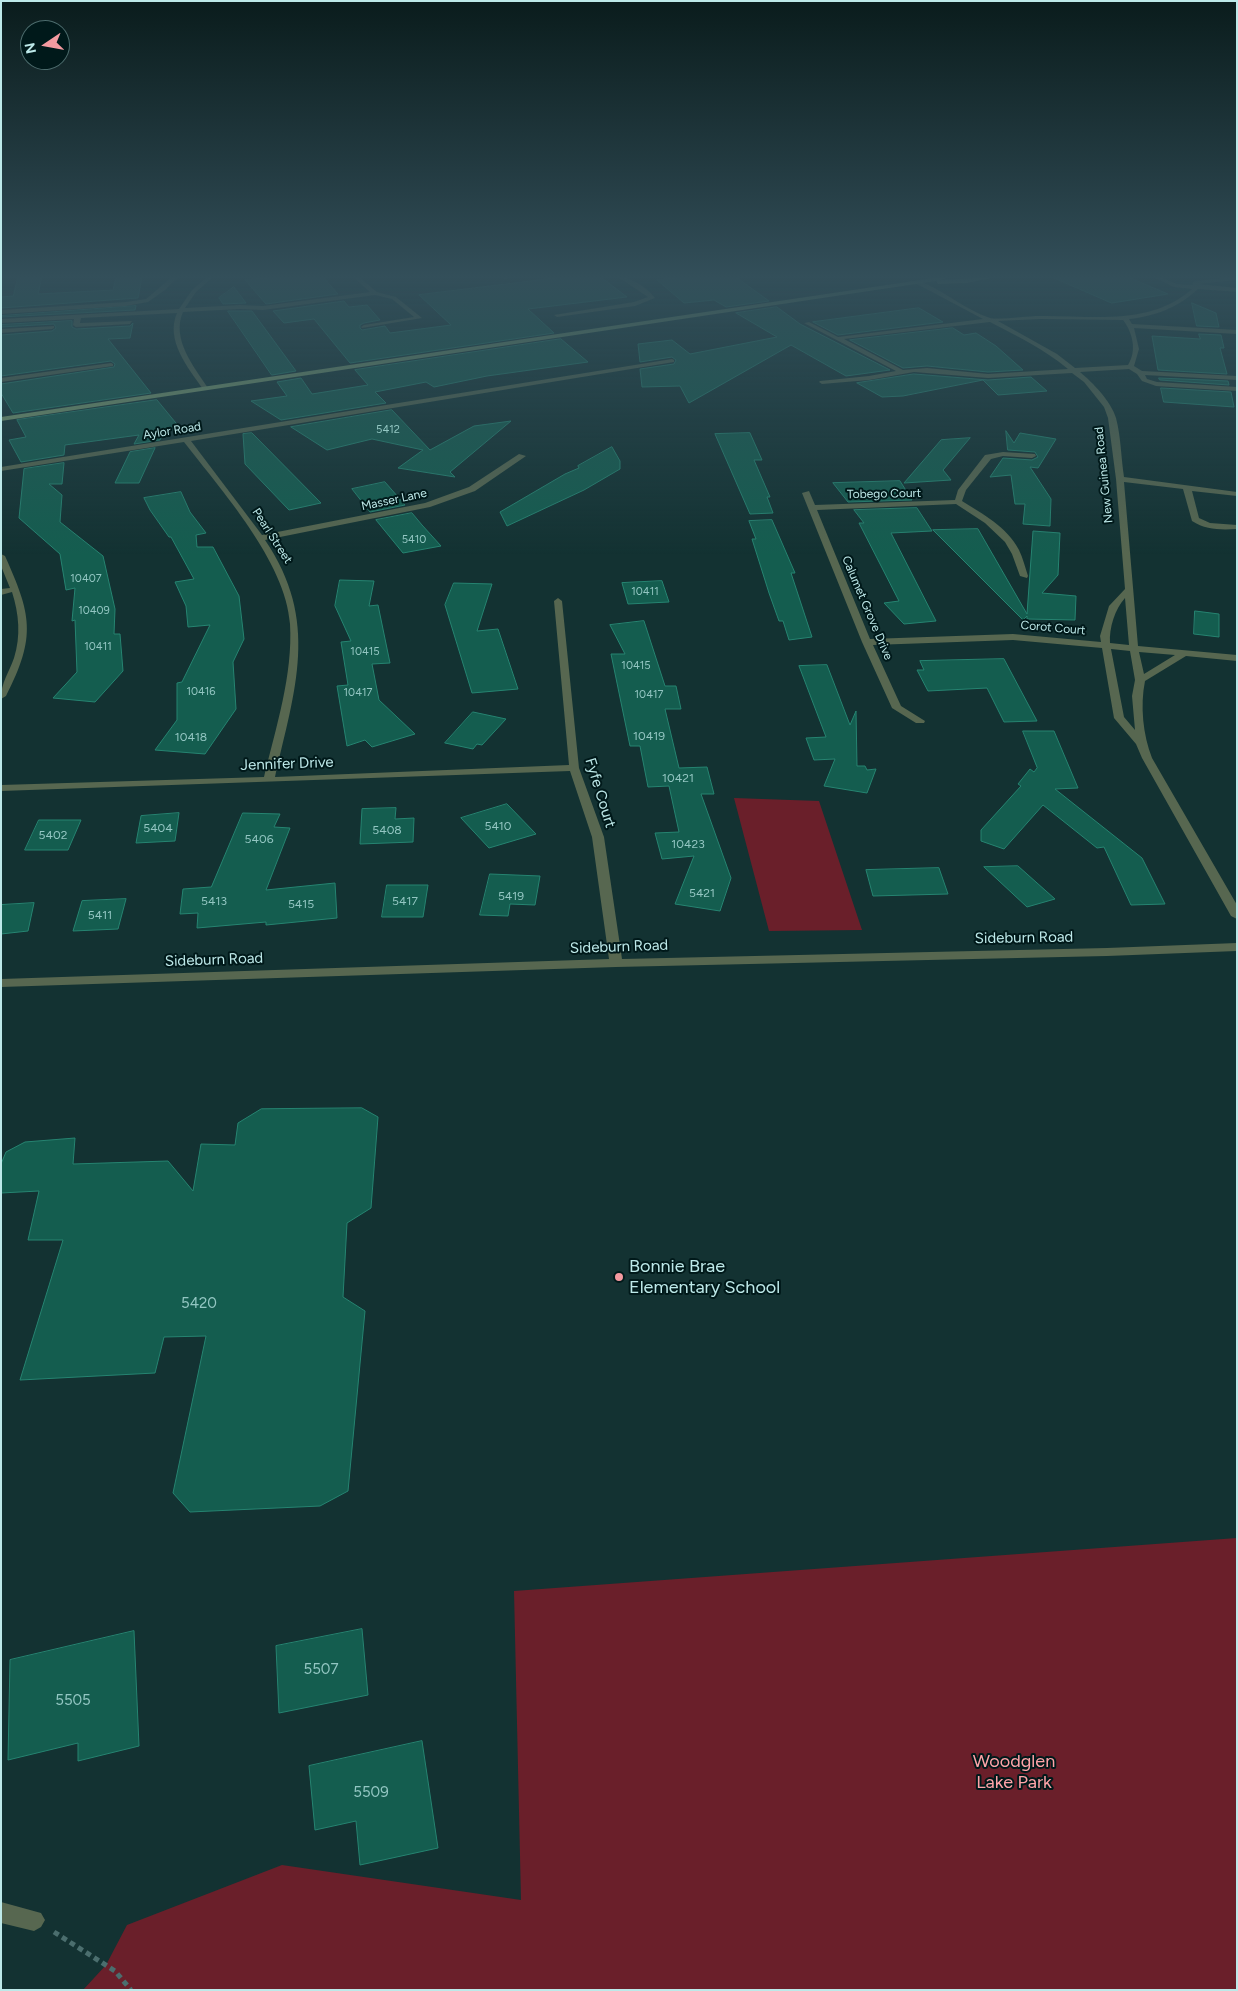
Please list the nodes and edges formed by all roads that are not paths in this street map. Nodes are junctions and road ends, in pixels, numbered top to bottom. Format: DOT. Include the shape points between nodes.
graph roads {
  1 [pos="75,370"];
  2 [pos="192,370"];
  3 [pos="325,370"];
  4 [pos="617,370"];
  5 [pos="1074,370"];
  6 [pos="1135,370"];
  7 [pos="900,371"];
  8 [pos="1140,373"];
  9 [pos="1237,378"];
  10 [pos="1,380"];
  11 [pos="822,382"];
  12 [pos="205,388"];
  13 [pos="1237,389"];
  14 [pos="1,419"];
  15 [pos="187,440"];
  16 [pos="522,456"];
  17 [pos="1032,456"];
  18 [pos="1,470"];
  19 [pos="1120,479"];
  20 [pos="1187,488"];
  21 [pos="806,493"];
  22 [pos="1237,494"];
  23 [pos="958,502"];
  24 [pos="811,508"];
  25 [pos="1237,527"];
  26 [pos="261,538"];
  27 [pos="1,556"];
  28 [pos="1024,576"];
  29 [pos="16,589"];
  30 [pos="1130,589"];
  31 [pos="1,592"];
  32 [pos="558,601"];
  33 [pos="867,642"];
  34 [pos="1106,646"];
  35 [pos="1134,648"];
  36 [pos="1185,653"];
  37 [pos="1237,658"];
  38 [pos="1140,680"];
  39 [pos="1,696"];
  40 [pos="920,721"];
  41 [pos="1141,743"];
  42 [pos="574,768"];
  43 [pos="269,780"];
  44 [pos="1,788"];
  45 [pos="1237,916"];
  46 [pos="1237,947"];
  47 [pos="616,963"];
  48 [pos="1,982"];
  49 [pos="1,1912"];
  50 [pos="34,1920"];
  1 -- 10 [label="street"];
  2 -- 12 [label="street"];
  3 -- 12 [label="main road"];
  4 -- 15 [label="street, Aylor Road"];
  5 -- 7 [label="street" via="975,376 931,370"];
  5 -- 19 [label="street, New Guinea Road" via="1098,393 1112,418"];
  6 -- 8 [label="street"];
  7 -- 11 [label="street" via="883,377"];
  8 -- 9 [label="street"];
  8 -- 13 [label="street" via="1144,380 1156,384"];
  12 -- 14 [label="main road"];
  15 -- 18 [label="street, Aylor Road"];
  15 -- 26 [label="street, Pearl Street"];
  16 -- 26 [label="street, Masser Lane" via="472,489 427,505"];
  17 -- 23 [label="street" via="1003,454 988,457 962,490"];
  19 -- 20 [label="street"];
  19 -- 30 [label="street, New Guinea Road"];
  20 -- 22 [label="street"];
  20 -- 25 [label="street" via="1195,519 1211,526"];
  21 -- 24 [label="street, Calumet Grove Drive"];
  23 -- 24 [label="street, Tobego Court"];
  23 -- 28 [label="street" via="1009,541"];
  24 -- 33 [label="street, Calumet Grove Drive"];
  26 -- 43 [label="street, Pearl Street" via="286,584 294,624 292,667"];
  27 -- 29 [label="street"];
  29 -- 31 [label="street"];
  29 -- 39 [label="street" via="24,614 21,653"];
  30 -- 34 [label="street, New Guinea Road" via="1113,606"];
  30 -- 35 [label="street, New Guinea Road"];
  32 -- 42 [label="street, Fyfe Court"];
  33 -- 34 [label="street, Corot Court" via="1012,638"];
  33 -- 40 [label="street, Calumet Grove Drive" via="897,708"];
  34 -- 35 [label="street, Corot Court"];
  34 -- 41 [label="street, New Guinea Road" via="1119,718"];
  35 -- 36 [label="street, Corot Court"];
  35 -- 38 [label="street, New Guinea Road"];
  36 -- 37 [label="street, Corot Court"];
  36 -- 38 [label="street"];
  38 -- 41 [label="street, New Guinea Road" via="1137,696"];
  41 -- 45 [label="street, New Guinea Road"];
  42 -- 43 [label="street, Jennifer Drive"];
  42 -- 47 [label="street, Fyfe Court" via="598,837"];
  43 -- 44 [label="street, Jennifer Drive"];
  46 -- 47 [label="street, Sideburn Road"];
  47 -- 48 [label="street, Sideburn Road"];
  49 -- 50 [label="street"];
}
